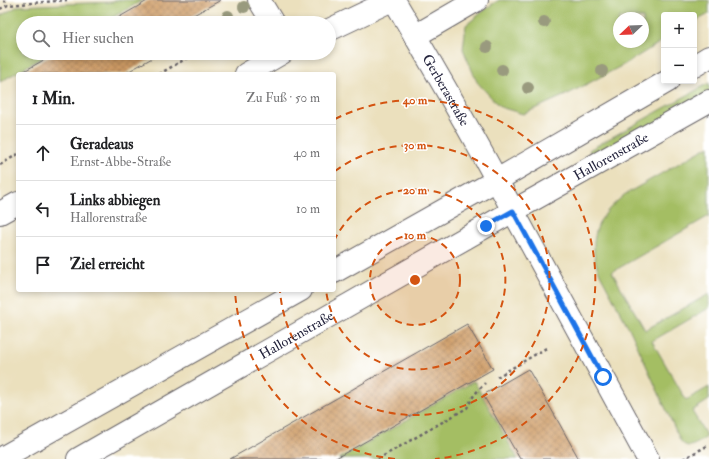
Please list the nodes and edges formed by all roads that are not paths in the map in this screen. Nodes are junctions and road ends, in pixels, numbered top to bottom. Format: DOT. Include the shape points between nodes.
graph roads {
  1 [pos="260,0"];
  2 [pos="393,0"];
  3 [pos="477,0"];
  4 [pos="269,16"];
  5 [pos="336,27"];
  6 [pos="415,36"];
  7 [pos="709,57"];
  8 [pos="270,60"];
  9 [pos="697,64"];
  10 [pos="249,72"];
  11 [pos="663,84"];
  12 [pos="709,101"];
  13 [pos="497,180"];
  14 [pos="16,204"];
  15 [pos="513,211"];
  16 [pos="0,213"];
  17 [pos="336,271"];
  18 [pos="297,292"];
  19 [pos="0,459"];
  20 [pos="78,459"];
  21 [pos="648,459"];
  1 -- 4 [label="street"];
  2 -- 5 [label="street"];
  2 -- 6 [label="street, Gerberastraße"];
  3 -- 6 [label="street"];
  6 -- 13 [label="street, Gerberastraße"];
  7 -- 9 [label="street"];
  8 -- 10 [label="street"];
  11 -- 13 [label="street"];
  12 -- 15 [label="street, Hallorenstraße"];
  13 -- 15 [label="street"];
  13 -- 17 [label="street"];
  14 -- 16 [label="street"];
  15 -- 20 [label="street, Hallorenstraße"];
  15 -- 21 [label="street"];
  18 -- 19 [label="street"];
}
